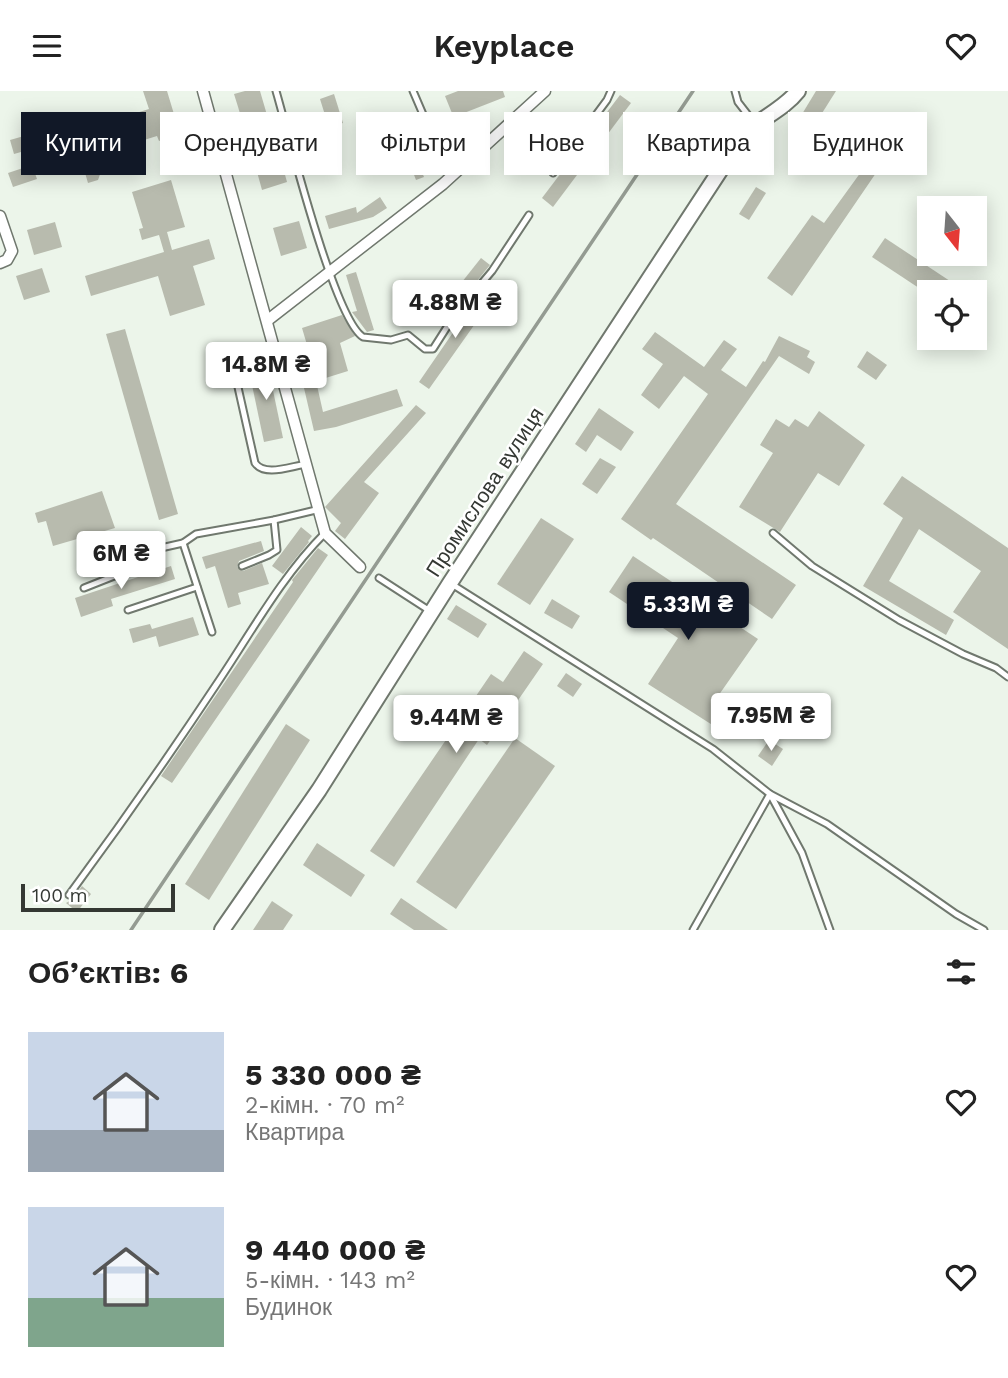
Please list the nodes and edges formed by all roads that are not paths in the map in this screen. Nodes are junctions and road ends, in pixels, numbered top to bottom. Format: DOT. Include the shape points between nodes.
graph roads {
  1 [pos="203,91"];
  2 [pos="276,91"];
  3 [pos="413,91"];
  4 [pos="545,91"];
  5 [pos="611,91"];
  6 [pos="735,91"];
  7 [pos="798,91"];
  8 [pos="422,112"];
  9 [pos="599,112"];
  10 [pos="746,112"];
  11 [pos="774,112"];
  12 [pos="490,142"];
  13 [pos="453,175"];
  14 [pos="717,175"];
  15 [pos="529,215"];
  16 [pos="0,216"];
  17 [pos="0,263"];
  18 [pos="330,272"];
  19 [pos="268,320"];
  20 [pos="231,356"];
  21 [pos="307,464"];
  22 [pos="320,509"];
  23 [pos="274,520"];
  24 [pos="325,533"];
  25 [pos="773,533"];
  26 [pos="183,543"];
  27 [pos="242,566"];
  28 [pos="360,567"];
  29 [pos="379,578"];
  30 [pos="450,583"];
  31 [pos="197,587"];
  32 [pos="84,588"];
  33 [pos="128,610"];
  34 [pos="432,613"];
  35 [pos="212,632"];
  36 [pos="1008,677"];
  37 [pos="770,794"];
  38 [pos="69,895"];
  39 [pos="222,930"];
  40 [pos="693,930"];
  41 [pos="830,930"];
  42 [pos="984,930"];
  1 -- 19 [label="street"];
  2 -- 18 [label="lane"];
  3 -- 8 [label="lane"];
  4 -- 12 [label="street"];
  5 -- 9 [label="lane"];
  6 -- 10 [label="lane"];
  7 -- 11 [label="street, Промислова вулиця"];
  13 -- 18 [label="street"];
  14 -- 30 [label="street, Промислова вулиця"];
  15 -- 18 [label="lane" via="433,349 425,349 408,335 381,340 358,335"];
  16 -- 17 [label="street" via="12,251"];
  18 -- 19 [label="street"];
  19 -- 21 [label="street"];
  20 -- 21 [label="lane" via="259,469"];
  21 -- 22 [label="street"];
  22 -- 23 [label="lane"];
  22 -- 24 [label="street"];
  23 -- 26 [label="lane" via="196,534"];
  23 -- 27 [label="lane" via="277,550"];
  24 -- 28 [label="street"];
  24 -- 38 [label="lane" via="280,585 200,709"];
  25 -- 36 [label="lane" via="812,566 898,620"];
  26 -- 31 [label="lane"];
  26 -- 32 [label="lane" via="143,552 127,571"];
  29 -- 34 [label="lane"];
  30 -- 34 [label="street, Промислова вулиця"];
  30 -- 37 [label="lane" via="713,749"];
  31 -- 33 [label="lane"];
  31 -- 35 [label="lane"];
  34 -- 39 [label="street, Промислова вулиця" via="319,790"];
  37 -- 40 [label="lane"];
  37 -- 41 [label="lane" via="802,853"];
  37 -- 42 [label="lane" via="827,824"];
}
